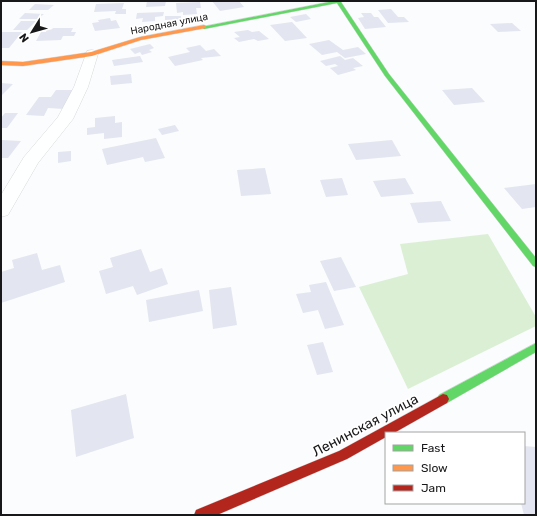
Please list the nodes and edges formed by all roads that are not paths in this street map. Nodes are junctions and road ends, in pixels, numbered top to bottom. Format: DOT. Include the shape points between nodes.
graph roads {
  1 [pos="339,1"];
  2 [pos="92,54"];
  3 [pos="1,63"];
  4 [pos="1,211"];
  5 [pos="536,264"];
  6 [pos="536,347"];
  7 [pos="201,515"];
  1 -- 2 [label="street, Народная улица" via="140,39"];
  1 -- 5 [label="street" via="387,75"];
  2 -- 3 [label="street, Народная улица" via="23,64"];
  2 -- 4 [label="street" via="81,87 65,119 30,161"];
  6 -- 7 [label="street, Ленинская улица" via="343,455"];
}
